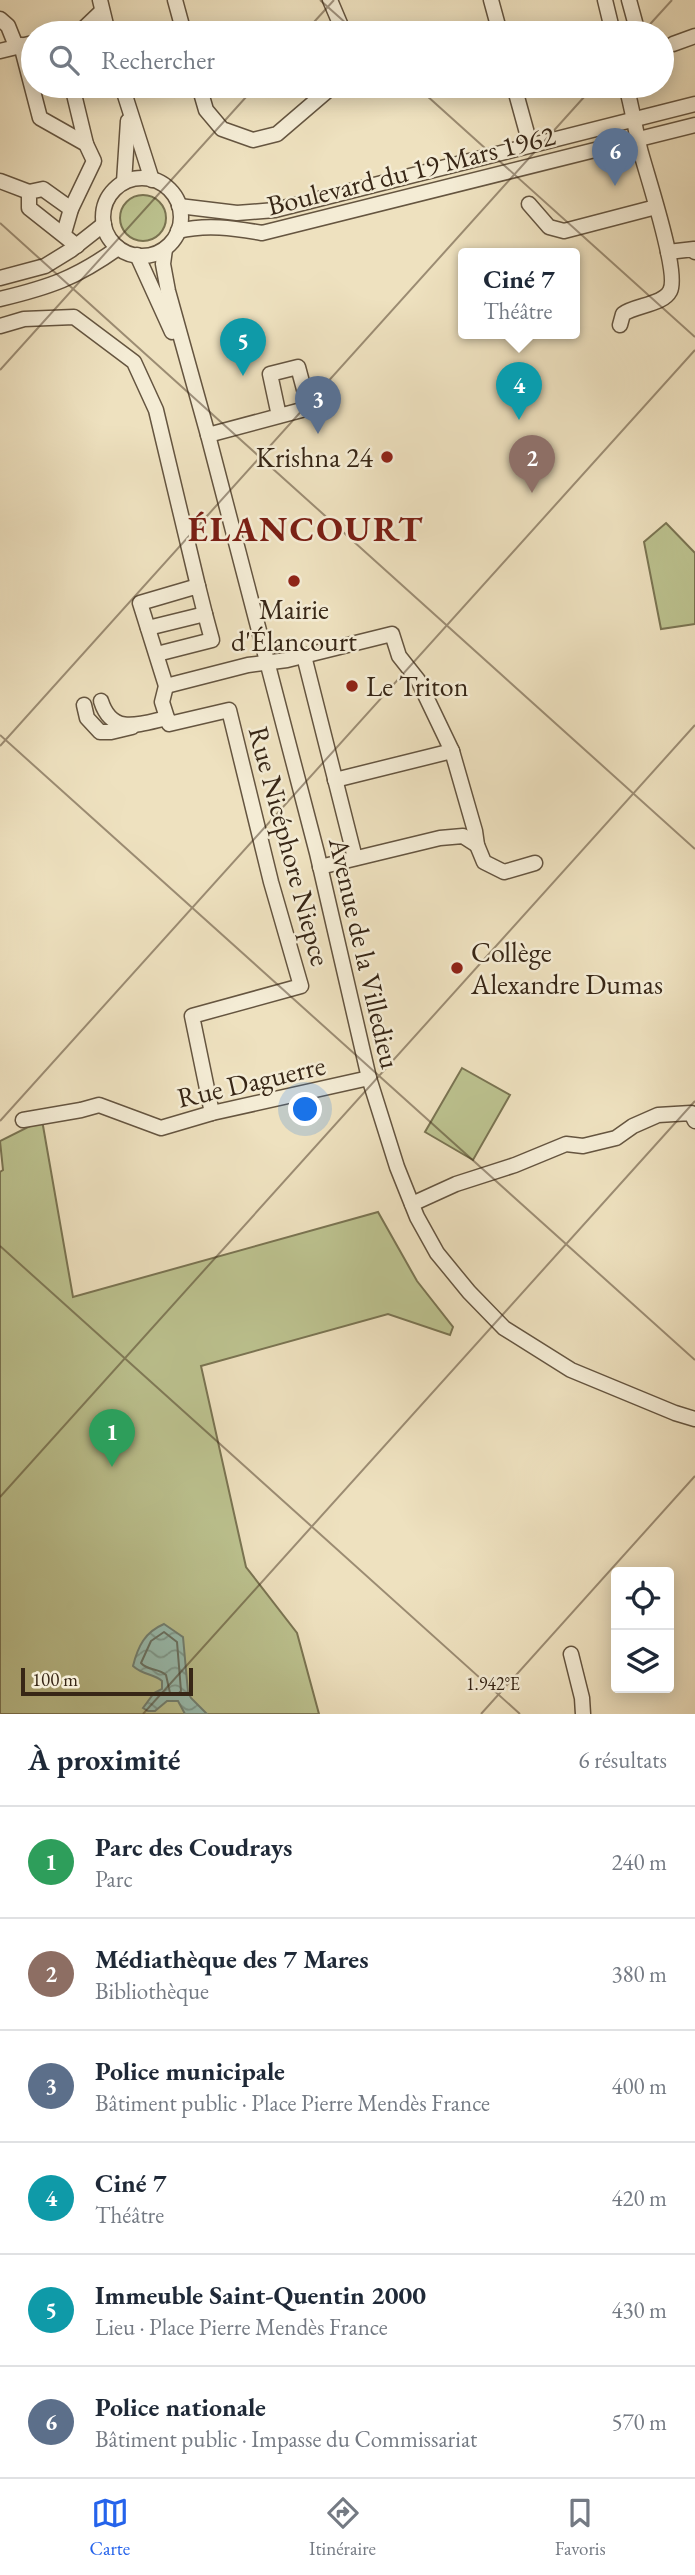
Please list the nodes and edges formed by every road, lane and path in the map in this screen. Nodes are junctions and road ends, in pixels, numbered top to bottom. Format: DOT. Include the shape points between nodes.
graph roads {
  1 [pos="175,0"];
  2 [pos="330,0"];
  3 [pos="491,0"];
  4 [pos="605,0"];
  5 [pos="629,0"];
  6 [pos="101,5"];
  7 [pos="0,19"];
  8 [pos="88,21"];
  9 [pos="181,21"];
  10 [pos="339,21"];
  11 [pos="497,21"];
  12 [pos="610,21"];
  13 [pos="635,21"];
  14 [pos="695,36"];
  15 [pos="21,42"];
  16 [pos="674,44"];
  17 [pos="21,45"];
  18 [pos="0,51"];
  19 [pos="35,98"];
  20 [pos="75,98"];
  21 [pos="125,98"];
  22 [pos="203,98"];
  23 [pos="319,98"];
  24 [pos="517,98"];
  25 [pos="629,98"];
  26 [pos="695,104"];
  27 [pos="128,111"];
  28 [pos="634,120"];
  29 [pos="695,125"];
  30 [pos="638,139"];
  31 [pos="86,144"];
  32 [pos="530,144"];
  33 [pos="152,180"];
  34 [pos="0,181"];
  35 [pos="124,182"];
  36 [pos="29,192"];
  37 [pos="529,204"];
  38 [pos="179,206"];
  39 [pos="656,207"];
  40 [pos="71,209"];
  41 [pos="104,224"];
  42 [pos="178,231"];
  43 [pos="64,233"];
  44 [pos="77,246"];
  45 [pos="118,248"];
  46 [pos="165,248"];
  47 [pos="695,250"];
  48 [pos="668,252"];
  49 [pos="137,256"];
  50 [pos="0,278"];
  51 [pos="0,299"];
  52 [pos="620,325"];
  53 [pos="0,326"];
  54 [pos="191,375"];
  55 [pos="279,416"];
  56 [pos="208,435"];
  57 [pos="198,586"];
  58 [pos="205,614"];
  59 [pos="148,628"];
  60 [pos="157,654"];
  61 [pos="304,656"];
  62 [pos="266,664"];
  63 [pos="166,686"];
  64 [pos="102,701"];
  65 [pos="84,705"];
  66 [pos="167,718"];
  67 [pos="132,727"];
  68 [pos="452,751"];
  69 [pos="335,780"];
  70 [pos="477,845"];
  71 [pos="355,858"];
  72 [pos="535,863"];
  73 [pos="320,867"];
  74 [pos="369,1078"];
  75 [pos="212,1114"];
  76 [pos="693,1117"];
  77 [pos="23,1120"];
  78 [pos="412,1204"];
  79 [pos="675,1413"];
  80 [pos="695,1419"];
  81 [pos="695,1427"];
  82 [pos="570,1654"];
  83 [pos="583,1714"];
  1 -- 9 [label="street"];
  2 -- 10 [label="street"];
  3 -- 11 [label="street"];
  4 -- 12 [label="street"];
  5 -- 13 [label="street"];
  6 -- 8 [label="street"];
  7 -- 15 [label="street"];
  14 -- 16 [label="street"];
  17 -- 18 [label="street"];
  19 -- 31 [label="street" via="40,118"];
  20 -- 31 [label="street"];
  21 -- 27 [label="street"];
  22 -- 23 [label="street" via="206,110 222,129 253,140 277,134"];
  24 -- 32 [label="street"];
  25 -- 28 [label="street"];
  26 -- 28 [label="street, Boulevard du 19 Mars 1962"];
  27 -- 33 [label="street"];
  27 -- 35 [label="street"];
  28 -- 30 [label="street"];
  28 -- 32 [label="street, Boulevard du 19 Mars 1962"];
  29 -- 30 [label="street, Boulevard du 19 Mars 1962"];
  30 -- 39 [label="street"];
  30 -- 42 [label="street, Boulevard du 19 Mars 1962" via="262,233 219,226"];
  31 -- 40 [label="street" via="94,161"];
  32 -- 38 [label="street, Boulevard du 19 Mars 1962" via="275,209 237,213"];
  33 -- 35 [label="street"];
  33 -- 38 [label="street" via="169,189"];
  34 -- 36 [label="street"];
  35 -- 41 [label="street" via="105,204"];
  36 -- 40 [label="street" via="43,189"];
  36 -- 43 [label="street" via="29,208"];
  37 -- 39 [label="street" via="542,220 564,231"];
  38 -- 42 [label="street"];
  39 -- 48 [label="street"];
  40 -- 43 [label="street"];
  41 -- 44 [label="street"];
  41 -- 45 [label="street"];
  42 -- 46 [label="street"];
  43 -- 44 [label="street"];
  44 -- 50 [label="street" via="45,266"];
  45 -- 49 [label="street"];
  45 -- 51 [label="street" via="81,273"];
  46 -- 49 [label="street"];
  46 -- 54 [label="street, Avenue de la Villedieu" via="168,291"];
  47 -- 48 [label="street"];
  48 -- 52 [label="street" via="670,293 627,311"];
  49 -- 54 [label="street, Avenue de la Villedieu"];
  53 -- 57 [label="street" via="24,319 74,317 134,362 156,410"];
  54 -- 56 [label="street, Avenue de la Villedieu"];
  55 -- 56 [label="street"];
  56 -- 62 [label="street, Avenue de la Villedieu"];
  57 -- 58 [label="street"];
  57 -- 59 [label="street" via="140,603"];
  58 -- 59 [label="street"];
  58 -- 60 [label="street" via="212,640"];
  59 -- 60 [label="street"];
  60 -- 63 [label="street"];
  61 -- 62 [label="street"];
  61 -- 68 [label="street" via="392,634 399,656 418,680"];
  61 -- 69 [label="street"];
  62 -- 63 [label="street"];
  62 -- 73 [label="street, Avenue de la Villedieu"];
  63 -- 66 [label="street" via="162,702"];
  64 -- 67 [label="street" via="114,720"];
  65 -- 67 [label="street" via="100,732"];
  66 -- 67 [label="street"];
  66 -- 75 [label="street, Rue Nicéphore Niepce" via="169,724 229,710 301,986 192,1016"];
  68 -- 69 [label="street"];
  68 -- 70 [label="street"];
  69 -- 71 [label="street"];
  70 -- 71 [label="street" via="463,836 440,838"];
  70 -- 72 [label="street" via="484,862 504,872"];
  71 -- 73 [label="street"];
  73 -- 74 [label="street, Avenue de la Villedieu"];
  74 -- 75 [label="street, Rue Daguerre"];
  74 -- 78 [label="street, Avenue de la Villedieu"];
  75 -- 77 [label="street, Rue Daguerre" via="161,1128 99,1105"];
  76 -- 78 [label="street" via="658,1115 616,1138 583,1146 566,1144"];
  78 -- 79 [label="street, Avenue de la Villedieu" via="437,1253 500,1324 571,1370"];
  79 -- 80 [label="street, Avenue de la Villedieu"];
  79 -- 81 [label="street, Avenue de la Villedieu"];
  82 -- 83 [label="street"];
}
